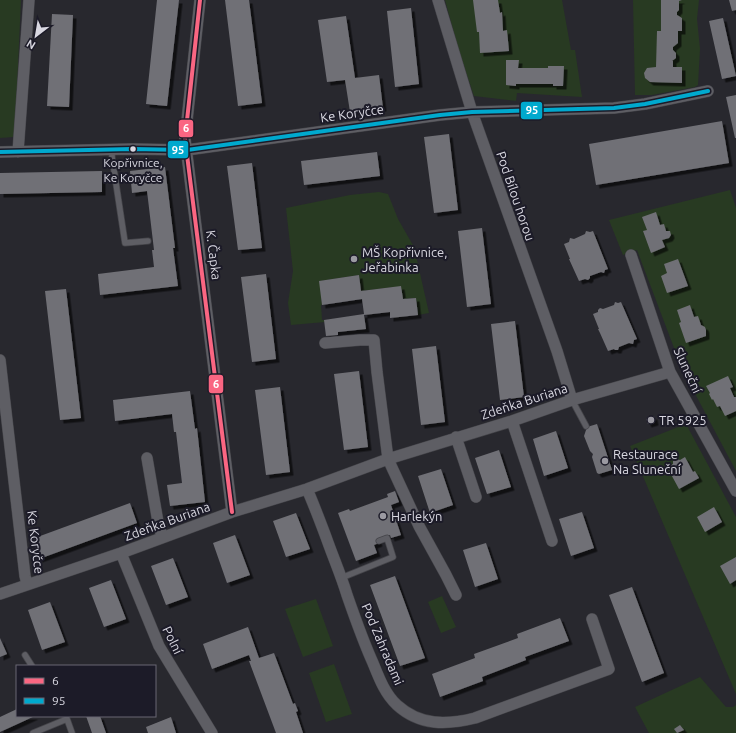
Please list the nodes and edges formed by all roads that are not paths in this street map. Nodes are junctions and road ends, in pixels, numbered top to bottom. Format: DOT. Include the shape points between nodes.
graph roads {
  1 [pos="29,0"];
  2 [pos="200,0"];
  3 [pos="438,0"];
  4 [pos="708,91"];
  5 [pos="472,112"];
  6 [pos="112,149"];
  7 [pos="187,150"];
  8 [pos="0,152"];
  9 [pos="18,152"];
  10 [pos="148,241"];
  11 [pos="630,255"];
  12 [pos="325,344"];
  13 [pos="0,360"];
  14 [pos="670,372"];
  15 [pos="572,400"];
  16 [pos="512,421"];
  17 [pos="586,426"];
  18 [pos="456,437"];
  19 [pos="147,458"];
  20 [pos="388,459"];
  21 [pos="307,489"];
  22 [pos="736,490"];
  23 [pos="476,497"];
  24 [pos="232,512"];
  25 [pos="163,537"];
  26 [pos="379,541"];
  27 [pos="552,541"];
  28 [pos="122,553"];
  29 [pos="341,578"];
  30 [pos="27,584"];
  31 [pos="0,594"];
  32 [pos="456,595"];
  33 [pos="592,619"];
  34 [pos="25,655"];
  35 [pos="31,665"];
  36 [pos="67,717"];
  37 [pos="33,733"];
  38 [pos="72,733"];
  39 [pos="212,733"];
  1 -- 9 [label="street"];
  2 -- 7 [label="street, K. Čapka" via="185,139"];
  3 -- 5 [label="street, Pod Bílou horou"];
  4 -- 5 [label="street, Ke Koryčce" via="614,108"];
  5 -- 7 [label="street, Ke Koryčce"];
  5 -- 15 [label="street, Pod Bílou horou"];
  6 -- 7 [label="street, Ke Koryčce"];
  6 -- 9 [label="street, Ke Koryčce"];
  6 -- 10 [label="lane" via="125,243"];
  7 -- 24 [label="street, K. Čapka"];
  8 -- 9 [label="street, Ke Koryčce"];
  11 -- 14 [label="street, Sluneční"];
  12 -- 20 [label="street" via="374,340"];
  13 -- 30 [label="street, Ke Koryčce"];
  14 -- 15 [label="street, Zdeňka Buriana"];
  14 -- 22 [label="street, Sluneční"];
  15 -- 16 [label="street, Zdeňka Buriana"];
  15 -- 17 [label="lane"];
  16 -- 18 [label="street, Zdeňka Buriana"];
  16 -- 27 [label="street"];
  18 -- 20 [label="street, Zdeňka Buriana"];
  18 -- 23 [label="street"];
  19 -- 25 [label="street" via="159,528"];
  20 -- 21 [label="street, Zdeňka Buriana"];
  20 -- 32 [label="street" via="419,526"];
  21 -- 24 [label="street, Zdeňka Buriana"];
  21 -- 29 [label="street, Pod Zahradami"];
  24 -- 25 [label="street, Zdeňka Buriana"];
  25 -- 28 [label="street, Zdeňka Buriana"];
  26 -- 29 [label="lane" via="387,538 393,557"];
  28 -- 30 [label="street, Zdeňka Buriana"];
  28 -- 39 [label="street, Polní" via="159,646"];
  29 -- 33 [label="street, Pod Zahradami" via="362,637 382,684 391,698 410,714 439,723 457,723 475,718 609,669"];
  30 -- 31 [label="street, Zdeňka Buriana"];
  34 -- 35 [label="lane"];
  36 -- 37 [label="lane"];
  36 -- 38 [label="lane"];
}
